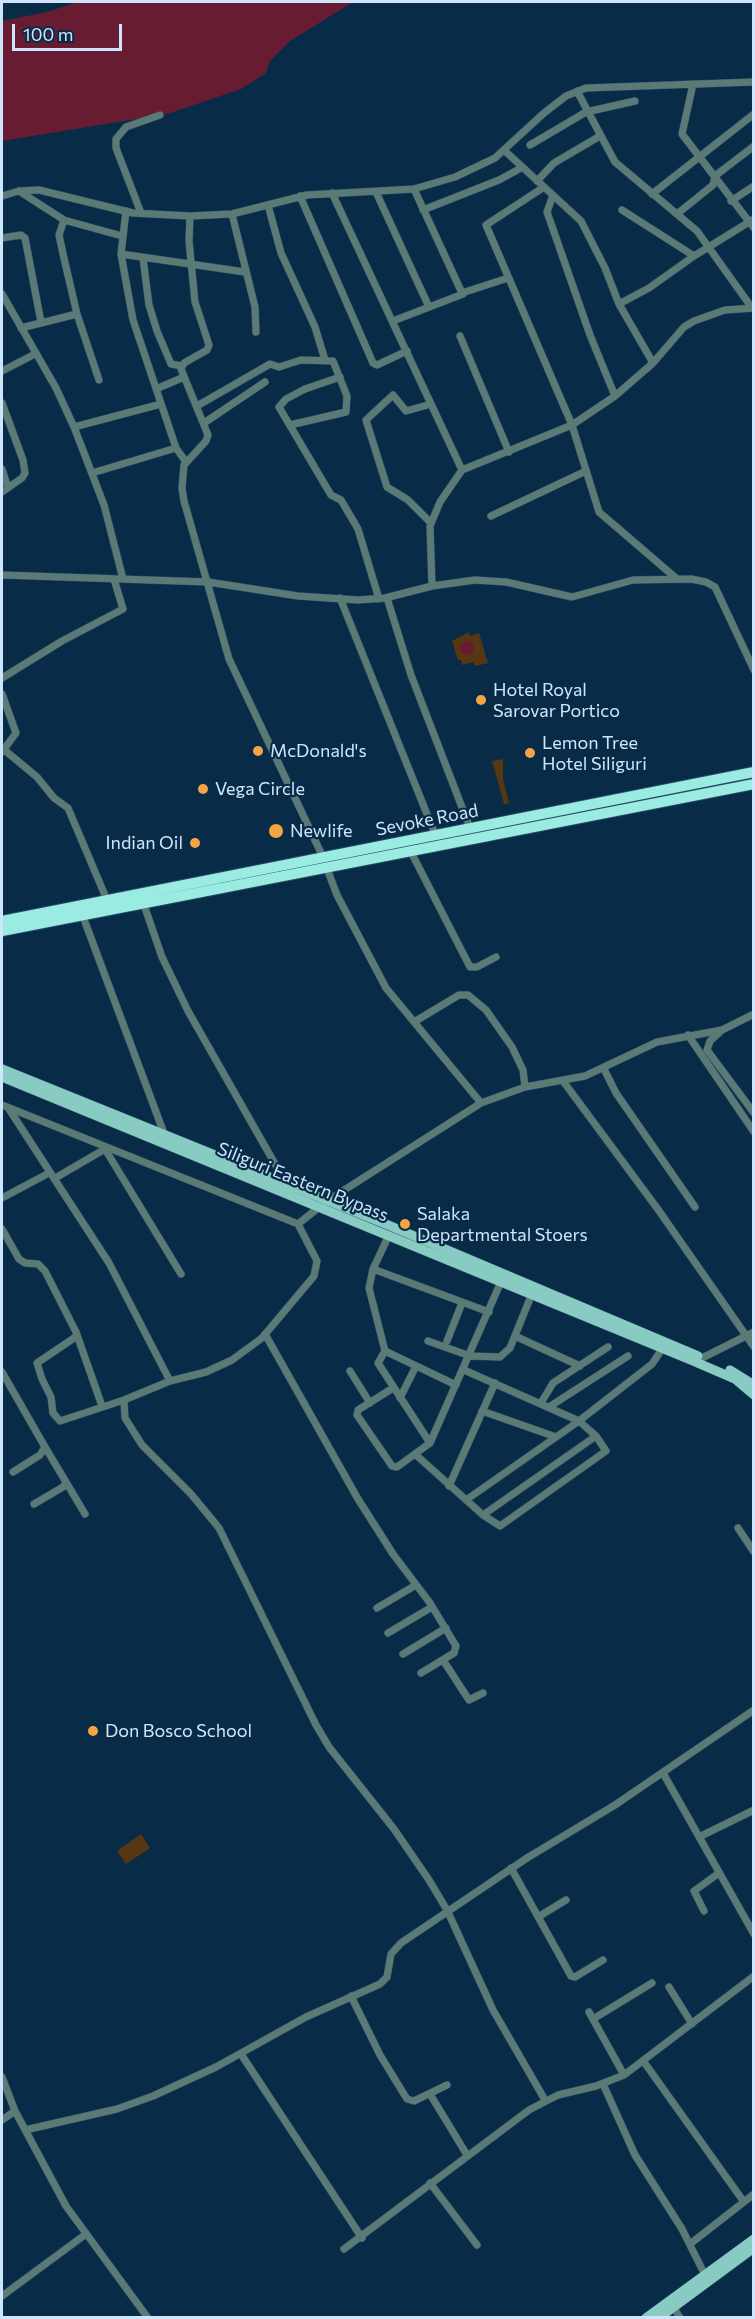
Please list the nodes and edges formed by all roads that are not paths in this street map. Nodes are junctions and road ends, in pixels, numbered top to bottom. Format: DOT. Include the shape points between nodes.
graph roads {
  1 [pos="753,82"];
  2 [pos="693,84"];
  3 [pos="577,91"];
  4 [pos="635,101"];
  5 [pos="586,112"];
  6 [pos="753,114"];
  7 [pos="160,115"];
  8 [pos="600,136"];
  9 [pos="530,145"];
  10 [pos="753,146"];
  11 [pos="505,151"];
  12 [pos="700,156"];
  13 [pos="521,168"];
  14 [pos="715,176"];
  15 [pos="537,182"];
  16 [pos="753,186"];
  17 [pos="544,187"];
  18 [pos="414,189"];
  19 [pos="19,190"];
  20 [pos="376,192"];
  21 [pos="332,193"];
  22 [pos="652,194"];
  23 [pos="553,195"];
  24 [pos="2,196"];
  25 [pos="300,196"];
  26 [pos="731,201"];
  27 [pos="267,205"];
  28 [pos="423,210"];
  29 [pos="622,210"];
  30 [pos="126,211"];
  31 [pos="141,213"];
  32 [pos="232,214"];
  33 [pos="677,214"];
  34 [pos="190,216"];
  35 [pos="64,220"];
  36 [pos="752,223"];
  37 [pos="122,236"];
  38 [pos="2,238"];
  39 [pos="708,248"];
  40 [pos="121,254"];
  41 [pos="694,256"];
  42 [pos="142,258"];
  43 [pos="190,264"];
  44 [pos="245,272"];
  45 [pos="508,278"];
  46 [pos="2,294"];
  47 [pos="463,294"];
  48 [pos="619,304"];
  49 [pos="429,307"];
  50 [pos="753,308"];
  51 [pos="77,314"];
  52 [pos="393,321"];
  53 [pos="41,322"];
  54 [pos="21,328"];
  55 [pos="256,332"];
  56 [pos="460,336"];
  57 [pos="407,351"];
  58 [pos="35,354"];
  59 [pos="325,360"];
  60 [pos="652,363"];
  61 [pos="182,366"];
  62 [pos="3,369"];
  63 [pos="183,377"];
  64 [pos="340,377"];
  65 [pos="99,380"];
  66 [pos="265,382"];
  67 [pos="156,389"];
  68 [pos="615,396"];
  69 [pos="2,403"];
  70 [pos="161,404"];
  71 [pos="431,404"];
  72 [pos="197,406"];
  73 [pos="204,423"];
  74 [pos="290,425"];
  75 [pos="572,426"];
  76 [pos="74,427"];
  77 [pos="176,448"];
  78 [pos="509,452"];
  79 [pos="186,462"];
  80 [pos="2,470"];
  81 [pos="462,470"];
  82 [pos="586,471"];
  83 [pos="92,473"];
  84 [pos="5,490"];
  85 [pos="491,516"];
  86 [pos="431,523"];
  87 [pos="2,575"];
  88 [pos="119,579"];
  89 [pos="677,579"];
  90 [pos="208,582"];
  91 [pos="432,586"];
  92 [pos="340,598"];
  93 [pos="387,598"];
  94 [pos="379,599"];
  95 [pos="753,670"];
  96 [pos="2,678"];
  97 [pos="2,694"];
  98 [pos="2,750"];
  99 [pos="753,772"];
  100 [pos="753,784"];
  101 [pos="470,828"];
  102 [pos="435,834"];
  103 [pos="410,850"];
  104 [pos="324,862"];
  105 [pos="107,900"];
  106 [pos="143,902"];
  107 [pos="82,914"];
  108 [pos="2,921"];
  109 [pos="2,931"];
  110 [pos="496,957"];
  111 [pos="752,1017"];
  112 [pos="414,1022"];
  113 [pos="722,1030"];
  114 [pos="688,1035"];
  115 [pos="2,1069"];
  116 [pos="604,1069"];
  117 [pos="2,1077"];
  118 [pos="564,1081"];
  119 [pos="525,1087"];
  120 [pos="481,1103"];
  121 [pos="2,1106"];
  122 [pos="9,1109"];
  123 [pos="753,1113"];
  124 [pos="753,1132"];
  125 [pos="166,1137"];
  126 [pos="105,1149"];
  127 [pos="53,1175"];
  128 [pos="287,1185"];
  129 [pos="2,1198"];
  130 [pos="323,1204"];
  131 [pos="695,1207"];
  132 [pos="298,1224"];
  133 [pos="2,1229"];
  134 [pos="389,1235"];
  135 [pos="373,1269"];
  136 [pos="181,1274"];
  137 [pos="500,1284"];
  138 [pos="531,1296"];
  139 [pos="462,1303"];
  140 [pos="489,1312"];
  141 [pos="753,1332"];
  142 [pos="265,1334"];
  143 [pos="77,1336"];
  144 [pos="515,1336"];
  145 [pos="746,1336"];
  146 [pos="428,1341"];
  147 [pos="447,1341"];
  148 [pos="608,1347"];
  149 [pos="753,1347"];
  150 [pos="662,1349"];
  151 [pos="385,1351"];
  152 [pos="470,1356"];
  153 [pos="628,1356"];
  154 [pos="702,1358"];
  155 [pos="580,1365"];
  156 [pos="416,1366"];
  157 [pos="464,1370"];
  158 [pos="350,1371"];
  159 [pos="2,1372"];
  160 [pos="170,1381"];
  161 [pos="495,1383"];
  162 [pos="456,1384"];
  163 [pos="753,1385"];
  164 [pos="393,1388"];
  165 [pos="753,1395"];
  166 [pos="400,1398"];
  167 [pos="124,1400"];
  168 [pos="369,1403"];
  169 [pos="542,1403"];
  170 [pos="102,1406"];
  171 [pos="549,1407"];
  172 [pos="482,1411"];
  173 [pos="579,1421"];
  174 [pos="596,1436"];
  175 [pos="556,1437"];
  176 [pos="430,1443"];
  177 [pos="45,1447"];
  178 [pos="416,1455"];
  179 [pos="13,1472"];
  180 [pos="66,1482"];
  181 [pos="449,1486"];
  182 [pos="466,1500"];
  183 [pos="34,1504"];
  184 [pos="85,1514"];
  185 [pos="483,1515"];
  186 [pos="738,1528"];
  187 [pos="753,1552"];
  188 [pos="416,1585"];
  189 [pos="432,1607"];
  190 [pos="377,1608"];
  191 [pos="446,1628"];
  192 [pos="388,1633"];
  193 [pos="403,1654"];
  194 [pos="443,1660"];
  195 [pos="421,1673"];
  196 [pos="483,1693"];
  197 [pos="753,1710"];
  198 [pos="663,1773"];
  199 [pos="753,1810"];
  200 [pos="699,1837"];
  201 [pos="511,1868"];
  202 [pos="720,1873"];
  203 [pos="566,1900"];
  204 [pos="447,1910"];
  205 [pos="704,1911"];
  206 [pos="538,1917"];
  207 [pos="753,1934"];
  208 [pos="603,1960"];
  209 [pos="753,1976"];
  210 [pos="652,1983"];
  211 [pos="669,1987"];
  212 [pos="351,1996"];
  213 [pos="692,2025"];
  214 [pos="241,2054"];
  215 [pos="644,2062"];
  216 [pos="624,2075"];
  217 [pos="2,2077"];
  218 [pos="603,2084"];
  219 [pos="447,2085"];
  220 [pos="430,2094"];
  221 [pos="545,2100"];
  222 [pos="15,2111"];
  223 [pos="2,2120"];
  224 [pos="25,2130"];
  225 [pos="467,2155"];
  226 [pos="430,2183"];
  227 [pos="753,2194"];
  228 [pos="744,2202"];
  229 [pos="86,2234"];
  230 [pos="362,2238"];
  231 [pos="753,2239"];
  232 [pos="690,2244"];
  233 [pos="477,2245"];
  234 [pos="753,2248"];
  235 [pos="344,2249"];
  236 [pos="704,2273"];
  237 [pos="2,2296"];
  238 [pos="673,2306"];
  239 [pos="148,2318"];
  240 [pos="646,2318"];
  241 [pos="659,2318"];
  242 [pos="680,2318"];
  1 -- 2 [label="street"];
  2 -- 3 [label="street"];
  2 -- 12 [label="street" via="681,130"];
  3 -- 5 [label="street"];
  3 -- 11 [label="street" via="544,113"];
  4 -- 5 [label="street"];
  5 -- 8 [label="street"];
  5 -- 9 [label="street"];
  6 -- 12 [label="street"];
  7 -- 31 [label="street" via="126,127 116,139"];
  8 -- 15 [label="street" via="554,163"];
  8 -- 22 [label="street" via="615,162"];
  10 -- 14 [label="street"];
  11 -- 13 [label="street"];
  11 -- 18 [label="street" via="455,177"];
  12 -- 14 [label="street"];
  12 -- 22 [label="street"];
  13 -- 15 [label="street"];
  13 -- 28 [label="street"];
  14 -- 26 [label="street"];
  14 -- 33 [label="street" via="713,185"];
  15 -- 17 [label="street"];
  16 -- 26 [label="street"];
  17 -- 23 [label="street"];
  17 -- 45 [label="street" via="486,224"];
  18 -- 20 [label="street"];
  18 -- 28 [label="street"];
  19 -- 24 [label="street"];
  19 -- 30 [label="street" via="61,194"];
  19 -- 35 [label="street"];
  20 -- 21 [label="street"];
  20 -- 49 [label="street"];
  21 -- 25 [label="street"];
  21 -- 52 [label="street"];
  22 -- 33 [label="street"];
  23 -- 48 [label="street" via="581,221"];
  23 -- 68 [label="street" via="547,212"];
  25 -- 27 [label="street"];
  25 -- 57 [label="street" via="373,363 377,365"];
  26 -- 36 [label="street"];
  27 -- 32 [label="street"];
  27 -- 59 [label="street" via="277,242 315,327"];
  28 -- 47 [label="street"];
  29 -- 41 [label="street"];
  30 -- 31 [label="street"];
  30 -- 37 [label="street"];
  31 -- 34 [label="street"];
  32 -- 34 [label="street"];
  32 -- 44 [label="street"];
  33 -- 39 [label="street" via="700,233"];
  34 -- 43 [label="street"];
  35 -- 37 [label="street"];
  35 -- 51 [label="street" via="59,235"];
  36 -- 39 [label="street"];
  37 -- 40 [label="street"];
  38 -- 53 [label="street" via="25,238"];
  39 -- 41 [label="street"];
  39 -- 50 [label="street"];
  40 -- 42 [label="street"];
  40 -- 67 [label="street" via="133,320"];
  41 -- 48 [label="street"];
  42 -- 43 [label="street"];
  42 -- 61 [label="street" via="157,331 171,363"];
  43 -- 44 [label="street"];
  43 -- 61 [label="street" via="198,314 209,345"];
  44 -- 55 [label="street" via="255,307"];
  45 -- 47 [label="street"];
  45 -- 75 [label="street"];
  46 -- 54 [label="street"];
  47 -- 49 [label="street"];
  48 -- 60 [label="street"];
  49 -- 52 [label="street"];
  50 -- 60 [label="street" via="725,310 694,321"];
  51 -- 53 [label="street"];
  51 -- 65 [label="street"];
  52 -- 57 [label="street"];
  53 -- 54 [label="street"];
  54 -- 58 [label="street"];
  56 -- 78 [label="street"];
  57 -- 71 [label="street"];
  58 -- 62 [label="street"];
  58 -- 76 [label="street"];
  59 -- 64 [label="street" via="333,361"];
  59 -- 72 [label="street" via="301,360 279,367 270,364"];
  60 -- 68 [label="street"];
  61 -- 63 [label="street"];
  63 -- 67 [label="street"];
  63 -- 72 [label="street"];
  64 -- 74 [label="street" via="281,402 279,407"];
  64 -- 74 [label="street" via="347,396 346,412"];
  66 -- 73 [label="street"];
  67 -- 70 [label="street"];
  68 -- 75 [label="street"];
  69 -- 84 [label="street" via="25,473"];
  70 -- 76 [label="street"];
  70 -- 77 [label="street"];
  71 -- 81 [label="street"];
  71 -- 86 [label="street" via="406,411 393,395 366,420 387,487"];
  72 -- 73 [label="street"];
  73 -- 79 [label="street" via="207,438"];
  74 -- 94 [label="street" via="331,495 341,500 358,529"];
  75 -- 78 [label="street"];
  75 -- 82 [label="street"];
  76 -- 83 [label="street"];
  77 -- 79 [label="street"];
  77 -- 83 [label="street"];
  78 -- 81 [label="street"];
  79 -- 90 [label="street" via="183,495"];
  80 -- 84 [label="street"];
  81 -- 86 [label="street"];
  82 -- 85 [label="street"];
  82 -- 89 [label="street" via="600,514"];
  83 -- 88 [label="street" via="104,506"];
  86 -- 91 [label="street"];
  87 -- 88 [label="street"];
  88 -- 90 [label="street"];
  88 -- 96 [label="street" via="123,609"];
  89 -- 91 [label="street" via="633,580 572,597 490,580"];
  89 -- 95 [label="street" via="716,587"];
  90 -- 92 [label="street" via="298,596"];
  90 -- 104 [label="street" via="229,659"];
  91 -- 93 [label="street"];
  92 -- 94 [label="street"];
  92 -- 102 [label="street"];
  93 -- 94 [label="street"];
  93 -- 101 [label="street" via="411,675"];
  97 -- 98 [label="street" via="16,733"];
  98 -- 105 [label="street" via="68,808"];
  99 -- 101 [label="highway, Sevoke Road"];
  100 -- 103 [label="highway, Sevoke Road"];
  101 -- 102 [label="highway, Sevoke Road"];
  102 -- 104 [label="highway, Sevoke Road"];
  103 -- 104 [label="highway, Sevoke Road"];
  103 -- 110 [label="street" via="470,967"];
  104 -- 105 [label="highway, Sevoke Road"];
  104 -- 106 [label="highway, Sevoke Road"];
  104 -- 112 [label="street" via="386,988"];
  105 -- 108 [label="highway, Sevoke Road"];
  106 -- 107 [label="highway, Sevoke Road"];
  106 -- 128 [label="street" via="162,957 189,1011"];
  107 -- 109 [label="highway, Sevoke Road"];
  107 -- 125 [label="street"];
  111 -- 113 [label="street"];
  112 -- 119 [label="street" via="459,995 468,995 486,1010 512,1047 523,1070"];
  112 -- 120 [label="street"];
  113 -- 114 [label="street"];
  113 -- 123 [label="street" via="707,1050"];
  114 -- 116 [label="street" via="657,1042"];
  114 -- 124 [label="street"];
  115 -- 125 [label="main road, Siliguri Eastern Bypass"];
  116 -- 118 [label="street"];
  116 -- 131 [label="street" via="616,1093"];
  117 -- 130 [label="main road, Siliguri Eastern Bypass"];
  118 -- 119 [label="street"];
  118 -- 145 [label="street"];
  119 -- 120 [label="street"];
  120 -- 130 [label="street"];
  121 -- 122 [label="street"];
  122 -- 126 [label="street"];
  122 -- 127 [label="street"];
  125 -- 128 [label="main road, Siliguri Eastern Bypass"];
  126 -- 127 [label="street"];
  126 -- 132 [label="street"];
  126 -- 136 [label="street"];
  127 -- 129 [label="street"];
  127 -- 160 [label="street" via="109,1263"];
  128 -- 130 [label="main road, Siliguri Eastern Bypass"];
  130 -- 132 [label="street"];
  130 -- 134 [label="main road, Siliguri Eastern Bypass"];
  130 -- 154 [label="main road, Siliguri Eastern Bypass"];
  132 -- 142 [label="street" via="317,1261 317,1269 311,1283"];
  133 -- 143 [label="street" via="19,1259 42,1266"];
  134 -- 135 [label="street"];
  134 -- 137 [label="main road, Siliguri Eastern Bypass"];
  135 -- 139 [label="street"];
  135 -- 151 [label="street" via="369,1288"];
  137 -- 138 [label="main road, Siliguri Eastern Bypass"];
  137 -- 140 [label="street"];
  138 -- 144 [label="street"];
  138 -- 150 [label="main road, Siliguri Eastern Bypass"];
  139 -- 140 [label="street"];
  139 -- 147 [label="street"];
  140 -- 152 [label="street"];
  141 -- 145 [label="street"];
  142 -- 160 [label="street" via="225,1364"];
  142 -- 188 [label="street" via="358,1499"];
  143 -- 170 [label="street"];
  143 -- 170 [label="street" via="37,1363 53,1413 63,1421"];
  144 -- 152 [label="street" via="508,1353 500,1358"];
  144 -- 155 [label="street"];
  145 -- 149 [label="street"];
  145 -- 154 [label="street"];
  146 -- 152 [label="street"];
  148 -- 155 [label="street"];
  150 -- 165 [label="main road, Siliguri Eastern Bypass" via="735,1379"];
  150 -- 173 [label="street" via="652,1364"];
  151 -- 156 [label="street"];
  151 -- 164 [label="street" via="378,1363"];
  152 -- 157 [label="street"];
  153 -- 171 [label="street"];
  154 -- 163 [label="main road, Siliguri Eastern Bypass" via="737,1373"];
  155 -- 169 [label="street" via="553,1383"];
  156 -- 162 [label="street"];
  156 -- 166 [label="street"];
  157 -- 161 [label="street"];
  157 -- 162 [label="street"];
  158 -- 168 [label="street"];
  159 -- 177 [label="street"];
  160 -- 167 [label="street"];
  161 -- 169 [label="street"];
  161 -- 172 [label="street"];
  162 -- 176 [label="street"];
  164 -- 166 [label="street"];
  164 -- 168 [label="street"];
  166 -- 176 [label="street"];
  167 -- 170 [label="street"];
  167 -- 204 [label="street" via="126,1418 142,1445 219,1528 298,1692 329,1747 410,1851"];
  168 -- 178 [label="street" via="357,1415 392,1466"];
  169 -- 171 [label="street"];
  171 -- 173 [label="street"];
  172 -- 175 [label="street"];
  172 -- 181 [label="street"];
  173 -- 174 [label="street"];
  173 -- 175 [label="street"];
  174 -- 185 [label="street"];
  174 -- 185 [label="street" via="605,1453 515,1517 500,1526"];
  175 -- 182 [label="street"];
  176 -- 178 [label="street"];
  177 -- 179 [label="street" via="40,1455"];
  177 -- 180 [label="street"];
  178 -- 181 [label="street"];
  180 -- 183 [label="street"];
  180 -- 184 [label="street"];
  181 -- 182 [label="street"];
  182 -- 185 [label="street"];
  186 -- 187 [label="street"];
  188 -- 189 [label="street"];
  188 -- 190 [label="street"];
  189 -- 191 [label="street"];
  189 -- 192 [label="street"];
  191 -- 193 [label="street"];
  191 -- 194 [label="street" via="456,1649"];
  194 -- 195 [label="street"];
  194 -- 196 [label="street" via="469,1700"];
  197 -- 198 [label="street"];
  198 -- 200 [label="street"];
  198 -- 201 [label="street"];
  199 -- 200 [label="street"];
  200 -- 202 [label="street"];
  201 -- 204 [label="street"];
  201 -- 206 [label="street"];
  202 -- 205 [label="street" via="694,1891"];
  202 -- 207 [label="street"];
  203 -- 206 [label="street"];
  204 -- 212 [label="street" via="396,1948 387,1961 385,1980"];
  204 -- 221 [label="street" via="493,2010"];
  206 -- 208 [label="street" via="573,1977"];
  209 -- 213 [label="street"];
  210 -- 216 [label="street" via="591,2016"];
  211 -- 213 [label="street"];
  212 -- 214 [label="street"];
  212 -- 220 [label="street" via="407,2099 414,2101"];
  213 -- 215 [label="street"];
  214 -- 224 [label="street" via="117,2109"];
  214 -- 230 [label="street"];
  215 -- 216 [label="street"];
  215 -- 228 [label="street"];
  216 -- 218 [label="street"];
  217 -- 222 [label="street"];
  218 -- 221 [label="street"];
  218 -- 232 [label="street" via="635,2155"];
  219 -- 220 [label="street"];
  220 -- 225 [label="street"];
  221 -- 225 [label="street"];
  222 -- 223 [label="street"];
  222 -- 224 [label="street"];
  224 -- 229 [label="street" via="66,2206"];
  225 -- 226 [label="street"];
  226 -- 230 [label="street"];
  226 -- 233 [label="street"];
  227 -- 228 [label="street"];
  228 -- 232 [label="street"];
  229 -- 237 [label="street"];
  229 -- 239 [label="street"];
  230 -- 235 [label="street"];
  231 -- 236 [label="main road"];
  232 -- 236 [label="street"];
  234 -- 238 [label="main road"];
  236 -- 240 [label="main road"];
  238 -- 241 [label="main road"];
  238 -- 242 [label="street"];
}
